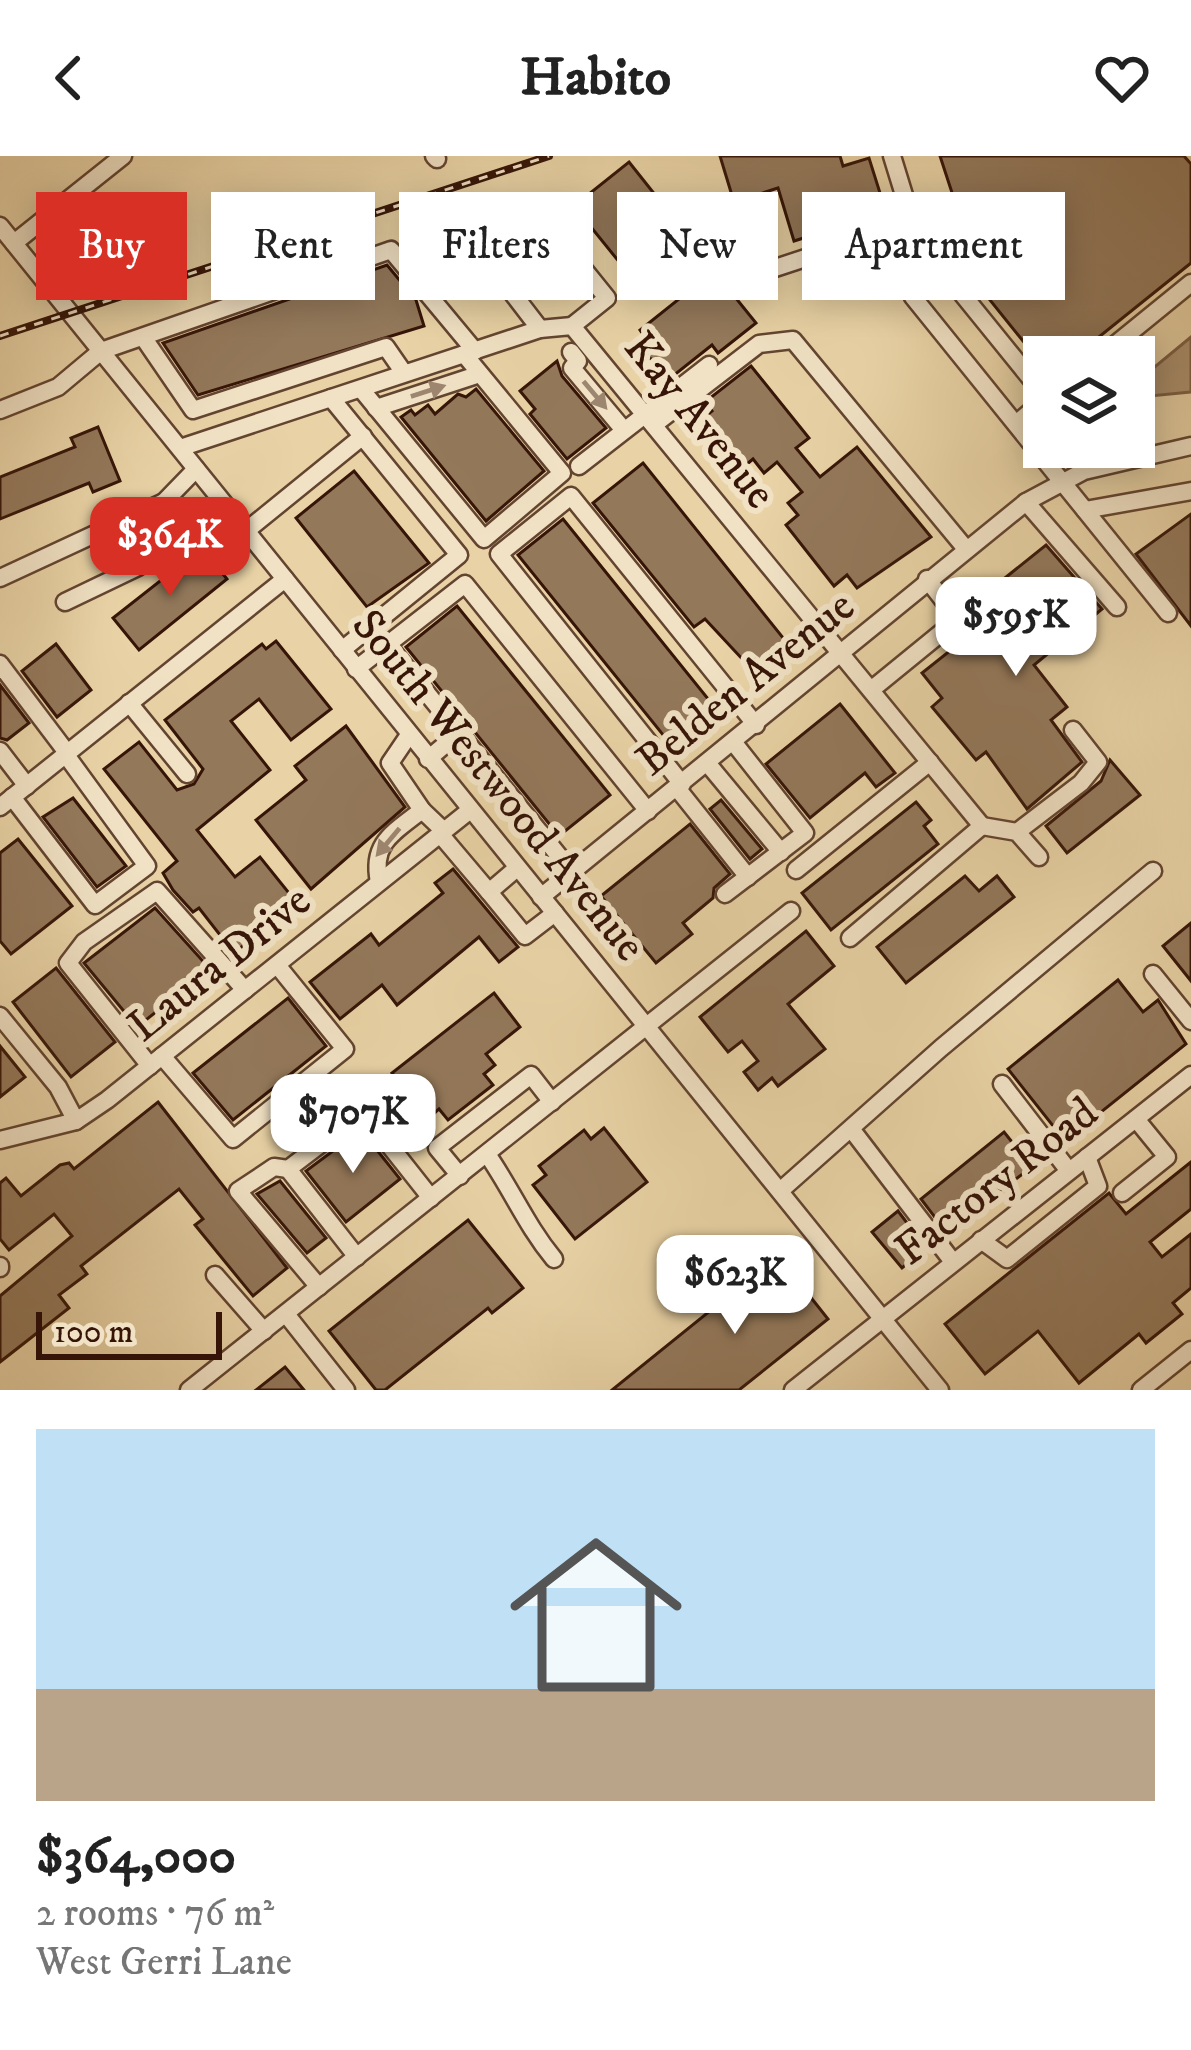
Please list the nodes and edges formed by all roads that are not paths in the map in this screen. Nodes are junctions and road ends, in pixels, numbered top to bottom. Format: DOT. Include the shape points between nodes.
graph roads {
  1 [pos="123,156"];
  2 [pos="892,156"];
  3 [pos="903,192"];
  4 [pos="5,236"];
  5 [pos="593,281"];
  6 [pos="1191,283"];
  7 [pos="518,300"];
  8 [pos="915,300"];
  9 [pos="966,300"];
  10 [pos="572,326"];
  11 [pos="540,329"];
  12 [pos="1126,336"];
  13 [pos="143,337"];
  14 [pos="590,344"];
  15 [pos="101,351"];
  16 [pos="470,352"];
  17 [pos="709,365"];
  18 [pos="1023,372"];
  19 [pos="404,373"];
  20 [pos="480,374"];
  21 [pos="361,389"];
  22 [pos="331,398"];
  23 [pos="376,408"];
  24 [pos="0,410"];
  25 [pos="193,410"];
  26 [pos="1023,418"];
  27 [pos="651,420"];
  28 [pos="1016,424"];
  29 [pos="163,428"];
  30 [pos="623,429"];
  31 [pos="363,436"];
  32 [pos="1191,446"];
  33 [pos="180,448"];
  34 [pos="579,466"];
  35 [pos="196,469"];
  36 [pos="1061,480"];
  37 [pos="1191,491"];
  38 [pos="164,502"];
  39 [pos="1026,502"];
  40 [pos="1085,510"];
  41 [pos="246,531"];
  42 [pos="966,548"];
  43 [pos="0,578"];
  44 [pos="285,579"];
  45 [pos="927,579"];
  46 [pos="65,602"];
  47 [pos="1117,607"];
  48 [pos="1168,614"];
  49 [pos="387,644"];
  50 [pos="342,650"];
  51 [pos="843,655"];
  52 [pos="0,664"];
  53 [pos="356,669"];
  54 [pos="871,690"];
  55 [pos="129,704"];
  56 [pos="756,725"];
  57 [pos="1073,730"];
  58 [pos="460,732"];
  59 [pos="409,735"];
  60 [pos="734,743"];
  61 [pos="0,751"];
  62 [pos="67,754"];
  63 [pos="428,759"];
  64 [pos="930,762"];
  65 [pos="708,764"];
  66 [pos="187,774"];
  67 [pos="679,786"];
  68 [pos="13,796"];
  69 [pos="422,810"];
  70 [pos="469,811"];
  71 [pos="648,811"];
  72 [pos="982,826"];
  73 [pos="442,832"];
  74 [pos="1017,832"];
  75 [pos="781,852"];
  76 [pos="1039,856"];
  77 [pos="518,868"];
  78 [pos="796,870"];
  79 [pos="572,872"];
  80 [pos="1153,872"];
  81 [pos="748,877"];
  82 [pos="380,882"];
  83 [pos="488,892"];
  84 [pos="725,893"];
  85 [pos="541,896"];
  86 [pos="791,911"];
  87 [pos="555,914"];
  88 [pos="850,938"];
  89 [pos="277,965"];
  90 [pos="1154,974"];
  91 [pos="244,990"];
  92 [pos="0,1016"];
  93 [pos="1191,1021"];
  94 [pos="646,1026"];
  95 [pos="156,1061"];
  96 [pos="1191,1076"];
  97 [pos="1003,1084"];
  98 [pos="552,1102"];
  99 [pos="1136,1118"];
  100 [pos="76,1121"];
  101 [pos="852,1130"];
  102 [pos="0,1140"];
  103 [pos="487,1154"];
  104 [pos="1087,1157"];
  105 [pos="289,1169"];
  106 [pos="1069,1171"];
  107 [pos="460,1176"];
  108 [pos="780,1191"];
  109 [pos="1122,1193"];
  110 [pos="431,1198"];
  111 [pos="981,1240"];
  112 [pos="357,1257"];
  113 [pos="554,1259"];
  114 [pos="953,1262"];
  115 [pos="215,1275"];
  116 [pos="320,1287"];
  117 [pos="286,1314"];
  118 [pos="882,1318"];
  119 [pos="264,1331"];
  120 [pos="1191,1350"];
  121 [pos="189,1390"];
  122 [pos="346,1390"];
  123 [pos="793,1390"];
  124 [pos="940,1390"];
  125 [pos="1141,1390"];
  1 -- 4 [label="street"];
  2 -- 3 [label="street"];
  4 -- 15 [label="street, South Westwood Avenue"];
  5 -- 10 [label="street" via="607,298"];
  6 -- 12 [label="street"];
  7 -- 11 [label="street"];
  8 -- 28 [label="street"];
  9 -- 18 [label="street"];
  10 -- 11 [label="street, Kay Avenue"];
  10 -- 14 [label="street, Kay Avenue"];
  11 -- 16 [label="street, Kay Avenue"];
  13 -- 15 [label="street"];
  13 -- 16 [label="street" via="391,250"];
  13 -- 25 [label="street"];
  14 -- 27 [label="street, Kay Avenue"];
  14 -- 30 [label="street, one-way" via="572,368"];
  15 -- 24 [label="street" via="58,387"];
  15 -- 29 [label="street, South Westwood Avenue"];
  16 -- 19 [label="street, Kay Avenue"];
  16 -- 20 [label="street"];
  17 -- 27 [label="street"];
  19 -- 21 [label="street, Kay Avenue"];
  19 -- 25 [label="street" via="386,346"];
  23 -- 20 [label="street, one-way"];
  20 -- 23 [label="street" via="562,473 484,539"];
  21 -- 22 [label="street, Kay Avenue"];
  21 -- 23 [label="street"];
  22 -- 31 [label="street"];
  22 -- 33 [label="street, Kay Avenue"];
  25 -- 29 [label="street"];
  26 -- 28 [label="street"];
  27 -- 30 [label="street"];
  27 -- 42 [label="street" via="759,344 793,340"];
  27 -- 51 [label="street, Kay Avenue"];
  28 -- 36 [label="street"];
  29 -- 33 [label="street, South Westwood Avenue"];
  30 -- 34 [label="street"];
  31 -- 41 [label="street"];
  31 -- 50 [label="street" via="459,555"];
  32 -- 36 [label="street, Belden Avenue"];
  33 -- 35 [label="street, South Westwood Avenue"];
  35 -- 38 [label="street"];
  35 -- 41 [label="street, South Westwood Avenue"];
  36 -- 39 [label="street, Belden Avenue"];
  36 -- 40 [label="street"];
  37 -- 40 [label="street"];
  38 -- 43 [label="street"];
  38 -- 46 [label="street" via="183,528 138,567"];
  39 -- 42 [label="street, Belden Avenue"];
  39 -- 47 [label="street"];
  40 -- 48 [label="street"];
  41 -- 44 [label="street, South Westwood Avenue"];
  42 -- 45 [label="street, Belden Avenue"];
  44 -- 50 [label="street, South Westwood Avenue"];
  44 -- 55 [label="street"];
  45 -- 51 [label="street, Belden Avenue"];
  45 -- 54 [label="street" via="958,619"];
  49 -- 53 [label="street"];
  49 -- 58 [label="street"];
  49 -- 71 [label="street" via="465,584"];
  50 -- 53 [label="street, South Westwood Avenue"];
  51 -- 54 [label="street, Kay Avenue"];
  51 -- 56 [label="street, Belden Avenue"];
  52 -- 62 [label="street"];
  53 -- 59 [label="street, South Westwood Avenue"];
  54 -- 64 [label="street, Kay Avenue"];
  55 -- 62 [label="street"];
  55 -- 66 [label="street"];
  56 -- 60 [label="street, Belden Avenue"];
  56 -- 67 [label="street" via="571,496 553,510 499,554"];
  57 -- 74 [label="street" via="1097,762"];
  58 -- 63 [label="street"];
  58 -- 79 [label="street"];
  59 -- 63 [label="street, South Westwood Avenue"];
  59 -- 69 [label="street" via="390,763"];
  60 -- 65 [label="street, Belden Avenue"];
  60 -- 75 [label="street" via="806,832"];
  61 -- 68 [label="street"];
  62 -- 68 [label="street"];
  62 -- 68 [label="street" via="147,866 95,905"];
  63 -- 70 [label="street, South Westwood Avenue"];
  64 -- 72 [label="street, Kay Avenue"];
  64 -- 78 [label="street"];
  65 -- 67 [label="street, Belden Avenue"];
  65 -- 75 [label="street"];
  67 -- 71 [label="street, Belden Avenue"];
  67 -- 81 [label="street"];
  69 -- 73 [label="street"];
  69 -- 82 [label="street, one-way" via="380,844"];
  70 -- 73 [label="street, Laura Drive"];
  70 -- 77 [label="street, South Westwood Avenue"];
  71 -- 79 [label="street, Belden Avenue"];
  72 -- 74 [label="street"];
  72 -- 88 [label="street"];
  73 -- 82 [label="street, Laura Drive"];
  73 -- 83 [label="street"];
  74 -- 76 [label="street"];
  75 -- 81 [label="street"];
  77 -- 83 [label="street"];
  77 -- 85 [label="street, South Westwood Avenue"];
  79 -- 85 [label="street, Belden Avenue"];
  80 -- 101 [label="street"];
  81 -- 84 [label="street"];
  82 -- 89 [label="street, Laura Drive"];
  83 -- 87 [label="street" via="525,936"];
  85 -- 87 [label="street, South Westwood Avenue"];
  86 -- 94 [label="street"];
  87 -- 94 [label="street, South Westwood Avenue"];
  89 -- 91 [label="street, Laura Drive"];
  89 -- 95 [label="street" via="345,1049 233,1139"];
  90 -- 93 [label="street"];
  91 -- 95 [label="street, Laura Drive"];
  91 -- 95 [label="street" via="157,891 84,942 68,963"];
  92 -- 100 [label="street"];
  94 -- 98 [label="street"];
  94 -- 108 [label="street, South Westwood Avenue"];
  95 -- 100 [label="street, Laura Drive"];
  96 -- 99 [label="street, Factory Road"];
  97 -- 106 [label="street"];
  98 -- 103 [label="street"];
  98 -- 107 [label="street" via="531,1075 437,1148"];
  99 -- 104 [label="street, Factory Road"];
  99 -- 109 [label="street" via="1167,1157"];
  100 -- 102 [label="street, Laura Drive"];
  101 -- 108 [label="street"];
  101 -- 114 [label="street"];
  103 -- 107 [label="street"];
  103 -- 113 [label="street" via="516,1196 519,1216"];
  104 -- 106 [label="street, Factory Road"];
  104 -- 111 [label="street" via="1098,1186 1007,1259"];
  105 -- 110 [label="street" via="363,1112"];
  105 -- 112 [label="street"];
  105 -- 116 [label="street" via="274,1167 238,1191"];
  106 -- 111 [label="street, Factory Road"];
  107 -- 110 [label="street"];
  108 -- 118 [label="street, South Westwood Avenue"];
  110 -- 112 [label="street"];
  111 -- 114 [label="street, Factory Road"];
  112 -- 116 [label="street"];
  114 -- 118 [label="street, Factory Road"];
  115 -- 119 [label="street"];
  116 -- 117 [label="street"];
  117 -- 119 [label="street"];
  117 -- 122 [label="street"];
  118 -- 123 [label="street, Factory Road"];
  118 -- 124 [label="street, South Westwood Avenue"];
  119 -- 121 [label="street"];
  120 -- 125 [label="street"];
}
